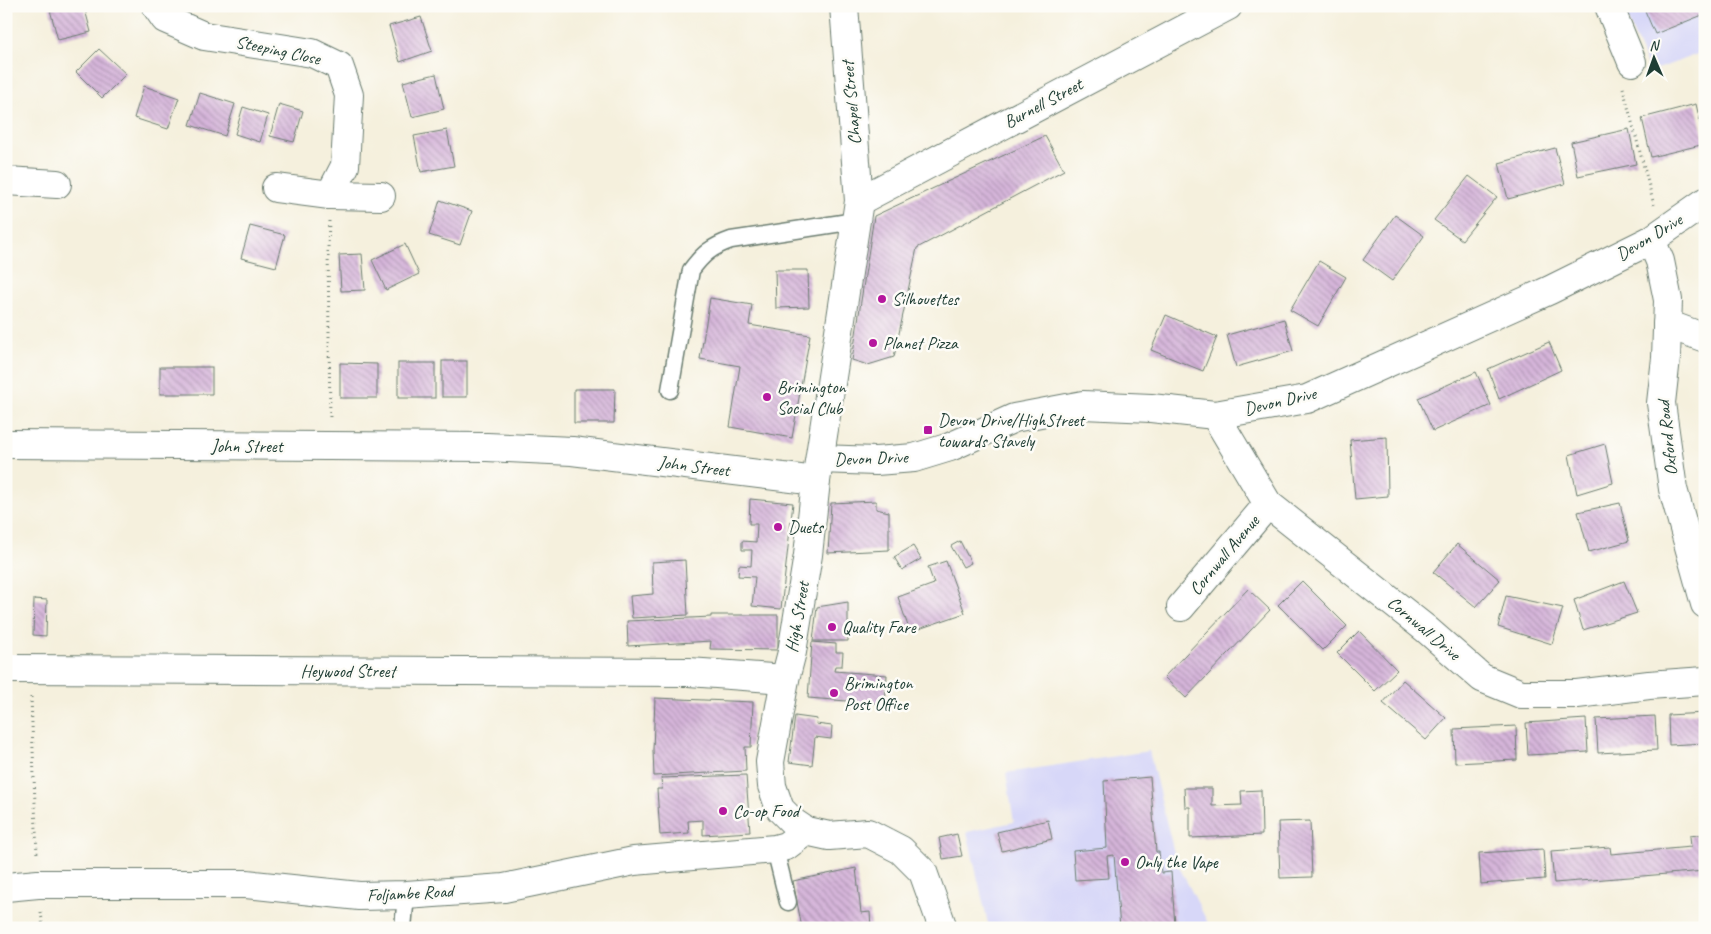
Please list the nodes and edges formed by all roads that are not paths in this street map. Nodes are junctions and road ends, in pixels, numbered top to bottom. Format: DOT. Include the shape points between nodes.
graph roads {
  1 [pos="156,6"];
  2 [pos="844,6"];
  3 [pos="1228,6"];
  4 [pos="1609,6"];
  5 [pos="1632,62"];
  6 [pos="6,181"];
  7 [pos="57,184"];
  8 [pos="276,188"];
  9 [pos="330,196"];
  10 [pos="381,196"];
  11 [pos="1705,202"];
  12 [pos="857,211"];
  13 [pos="1656,236"];
  14 [pos="1667,324"];
  15 [pos="1705,338"];
  16 [pos="670,390"];
  17 [pos="1215,415"];
  18 [pos="6,444"];
  19 [pos="818,470"];
  20 [pos="1268,504"];
  21 [pos="1705,604"];
  22 [pos="1181,606"];
  23 [pos="18,669"];
  24 [pos="785,679"];
  25 [pos="1705,681"];
  26 [pos="806,831"];
  27 [pos="775,849"];
  28 [pos="6,887"];
  29 [pos="406,895"];
  30 [pos="788,902"];
  31 [pos="403,928"];
  32 [pos="943,928"];
  1 -- 9 [label="street, Steeping Close" via="165,19 204,36 312,53 340,66 349,95 345,166"];
  2 -- 12 [label="street, Chapel Street"];
  3 -- 12 [label="street, Burnell Street"];
  4 -- 5 [label="street"];
  6 -- 7 [label="street"];
  8 -- 9 [label="street"];
  9 -- 10 [label="street"];
  11 -- 13 [label="street, Devon Drive"];
  12 -- 16 [label="lane" via="731,240 702,255 691,270"];
  12 -- 19 [label="street, High Street"];
  13 -- 14 [label="street, Oxford Road" via="1668,300"];
  13 -- 17 [label="street, Devon Drive" via="1550,290 1308,399"];
  14 -- 15 [label="street"];
  14 -- 21 [label="street, Oxford Road" via="1661,403 1666,442 1673,489"];
  17 -- 19 [label="street, Devon Drive" via="1083,405 1014,418 950,447 914,458"];
  17 -- 20 [label="street, Cornwall Drive"];
  18 -- 19 [label="street, John Street" via="487,447"];
  19 -- 24 [label="street, High Street" via="808,555"];
  20 -- 22 [label="street, Cornwall Avenue"];
  20 -- 25 [label="street, Cornwall Drive" via="1426,628 1482,678 1521,694 1577,694"];
  23 -- 24 [label="street, Heywood Street" via="689,672"];
  24 -- 26 [label="street, High Street" via="770,762 772,786 780,808"];
  26 -- 27 [label="street, Foljambe Road" via="786,846"];
  26 -- 32 [label="street, High Street" via="829,836 868,833 901,850 923,872"];
  27 -- 29 [label="street, Foljambe Road" via="634,861 504,888"];
  27 -- 30 [label="lane"];
  28 -- 29 [label="street, Foljambe Road" via="38,884 246,884 359,896"];
  29 -- 31 [label="lane"];
}
